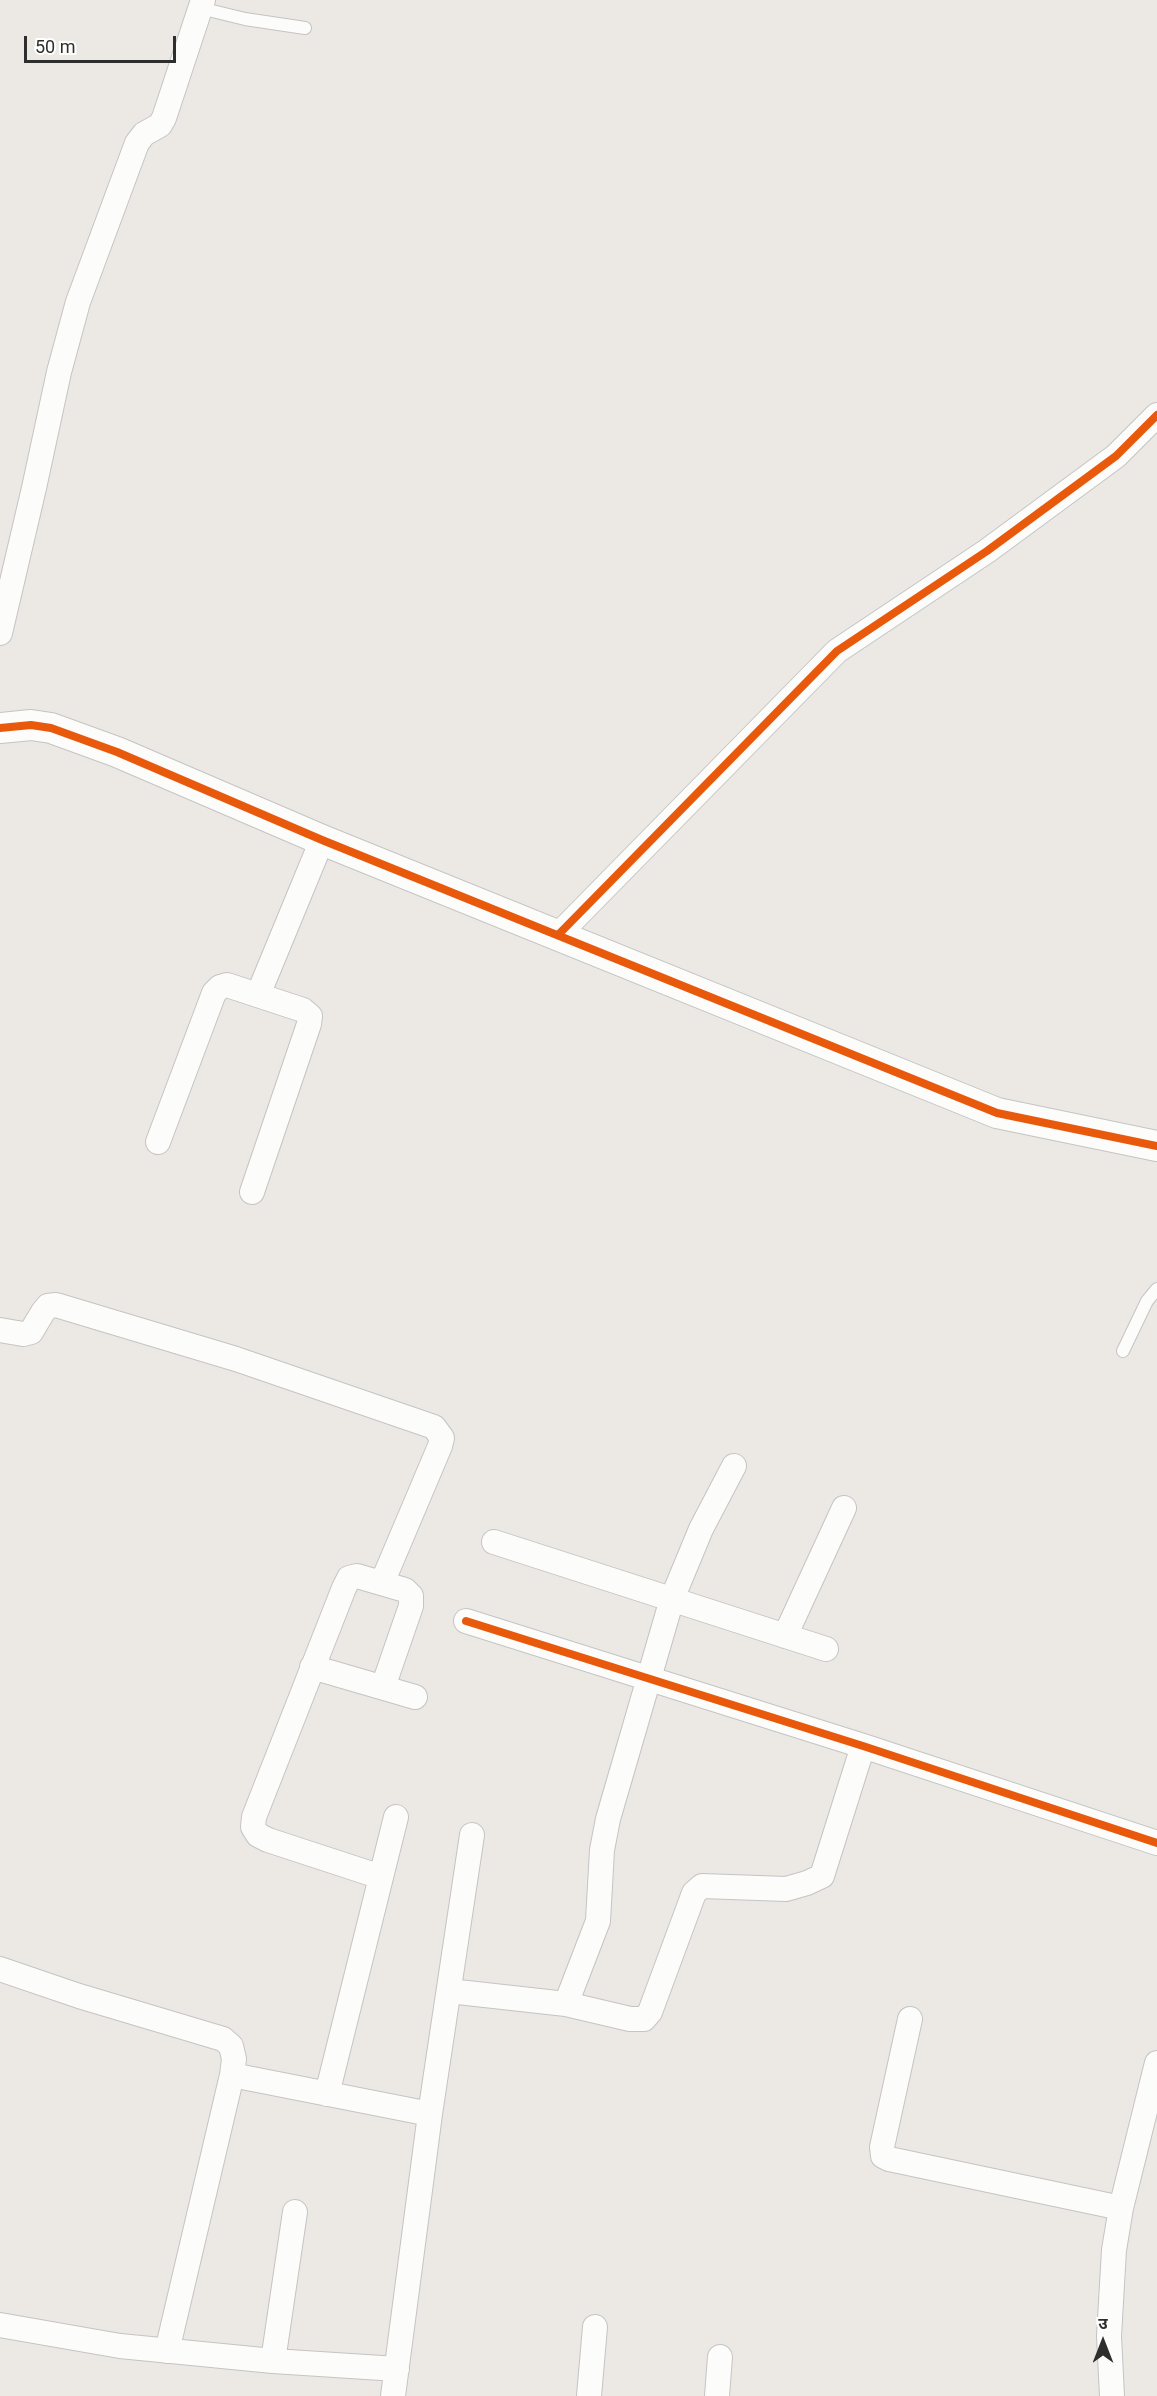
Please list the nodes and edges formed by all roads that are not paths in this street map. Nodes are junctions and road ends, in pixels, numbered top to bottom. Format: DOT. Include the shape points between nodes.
graph roads {
  1 [pos="201,4"];
  2 [pos="305,28"];
  3 [pos="1157,415"];
  4 [pos="0,633"];
  5 [pos="0,728"];
  6 [pos="322,840"];
  7 [pos="560,934"];
  8 [pos="258,995"];
  9 [pos="158,1142"];
  10 [pos="1157,1146"];
  11 [pos="252,1192"];
  12 [pos="1157,1289"];
  13 [pos="0,1330"];
  14 [pos="1123,1351"];
  15 [pos="734,1466"];
  16 [pos="844,1508"];
  17 [pos="494,1542"];
  18 [pos="382,1583"];
  19 [pos="672,1599"];
  20 [pos="466,1621"];
  21 [pos="785,1636"];
  22 [pos="826,1649"];
  23 [pos="312,1667"];
  24 [pos="649,1677"];
  25 [pos="383,1687"];
  26 [pos="415,1697"];
  27 [pos="863,1746"];
  28 [pos="396,1817"];
  29 [pos="472,1835"];
  30 [pos="1157,1843"];
  31 [pos="381,1876"];
  32 [pos="0,1969"];
  33 [pos="449,1990"];
  34 [pos="566,2004"];
  35 [pos="910,2019"];
  36 [pos="1157,2063"];
  37 [pos="232,2075"];
  38 [pos="327,2094"];
  39 [pos="430,2114"];
  40 [pos="1121,2208"];
  41 [pos="295,2212"];
  42 [pos="0,2325"];
  43 [pos="595,2327"];
  44 [pos="167,2351"];
  45 [pos="720,2358"];
  46 [pos="273,2361"];
  47 [pos="397,2368"];
  48 [pos="393,2396"];
  49 [pos="589,2396"];
  50 [pos="717,2396"];
  51 [pos="1113,2396"];
  1 -- 2 [label="lane" via="245,19"];
  1 -- 4 [label="street" via="164,118 137,143 78,302 58,372"];
  3 -- 7 [label="street" via="1116,456 987,551 837,651"];
  5 -- 6 [label="street" via="51,728 117,752"];
  6 -- 7 [label="street"];
  6 -- 8 [label="street"];
  7 -- 10 [label="street" via="647,973 997,1113"];
  8 -- 9 [label="street" via="227,985 214,993"];
  8 -- 11 [label="street" via="310,1016"];
  12 -- 14 [label="lane"];
  13 -- 18 [label="street" via="31,1332 48,1306 56,1305 236,1359 434,1427 442,1437 440,1446"];
  15 -- 19 [label="street" via="701,1529"];
  16 -- 21 [label="street"];
  17 -- 19 [label="street"];
  18 -- 23 [label="street" via="357,1576 349,1578"];
  18 -- 25 [label="street" via="405,1590 411,1596"];
  19 -- 21 [label="street"];
  19 -- 24 [label="street"];
  20 -- 24 [label="street"];
  21 -- 22 [label="street"];
  23 -- 25 [label="street"];
  23 -- 31 [label="street" via="253,1827 268,1840"];
  24 -- 27 [label="street"];
  24 -- 34 [label="street" via="608,1819 598,1921"];
  25 -- 26 [label="street"];
  27 -- 30 [label="street"];
  27 -- 34 [label="street" via="822,1876 786,1889 702,1886 694,1893 644,2019"];
  28 -- 31 [label="street"];
  29 -- 33 [label="street"];
  31 -- 38 [label="street"];
  32 -- 37 [label="street" via="223,2039 231,2046"];
  33 -- 34 [label="street"];
  33 -- 39 [label="street"];
  35 -- 40 [label="street" via="883,2156"];
  36 -- 40 [label="street"];
  37 -- 38 [label="street"];
  37 -- 44 [label="street"];
  38 -- 39 [label="street"];
  39 -- 47 [label="street"];
  40 -- 51 [label="street" via="1110,2288"];
  41 -- 46 [label="street"];
  42 -- 44 [label="street"];
  43 -- 49 [label="street"];
  44 -- 46 [label="street"];
  45 -- 50 [label="street"];
  46 -- 47 [label="street"];
  47 -- 48 [label="street"];
}
